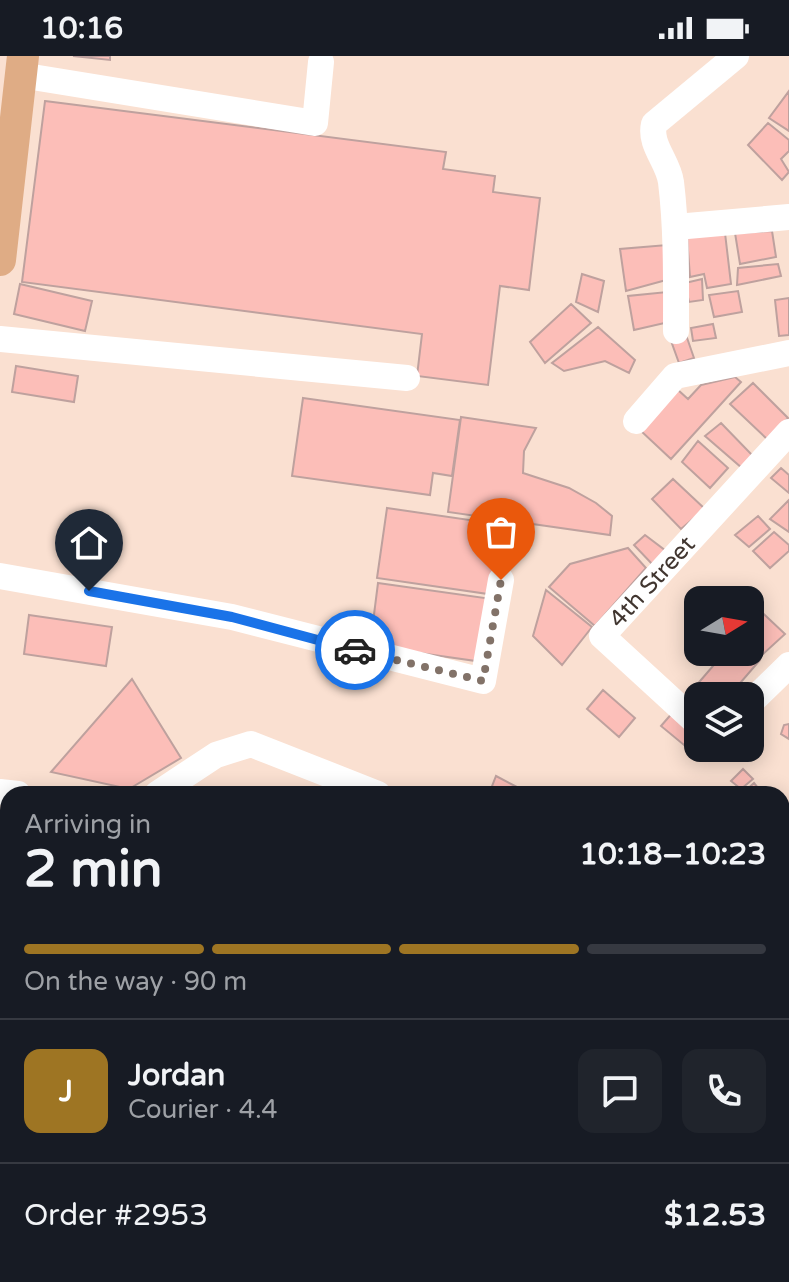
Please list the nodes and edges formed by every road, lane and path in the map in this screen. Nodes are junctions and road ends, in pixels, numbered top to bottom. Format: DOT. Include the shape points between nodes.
graph roads {
  1 [pos="736,56"];
  2 [pos="321,62"];
  3 [pos="21,66"];
  4 [pos="789,217"];
  5 [pos="676,227"];
  6 [pos="0,260"];
  7 [pos="676,331"];
  8 [pos="0,339"];
  9 [pos="779,354"];
  10 [pos="407,378"];
  11 [pos="636,421"];
  12 [pos="789,432"];
  13 [pos="0,576"];
  14 [pos="501,580"];
  15 [pos="788,666"];
  16 [pos="764,689"];
  17 [pos="684,711"];
  18 [pos="169,786"];
  19 [pos="358,786"];
  20 [pos="0,883"];
  21 [pos="0,905"];
  1 -- 5 [label="street" via="654,124 652,135 670,176"];
  2 -- 3 [label="street" via="315,123"];
  3 -- 6 [label="main road"];
  4 -- 5 [label="street"];
  5 -- 7 [label="street"];
  8 -- 10 [label="street"];
  9 -- 11 [label="street" via="675,376"];
  12 -- 17 [label="street, 4th Street" via="602,636"];
  13 -- 14 [label="street" via="232,617 483,681"];
  15 -- 16 [label="street"];
  18 -- 19 [label="street" via="216,755 251,744"];
  20 -- 21 [label="street"];
}
